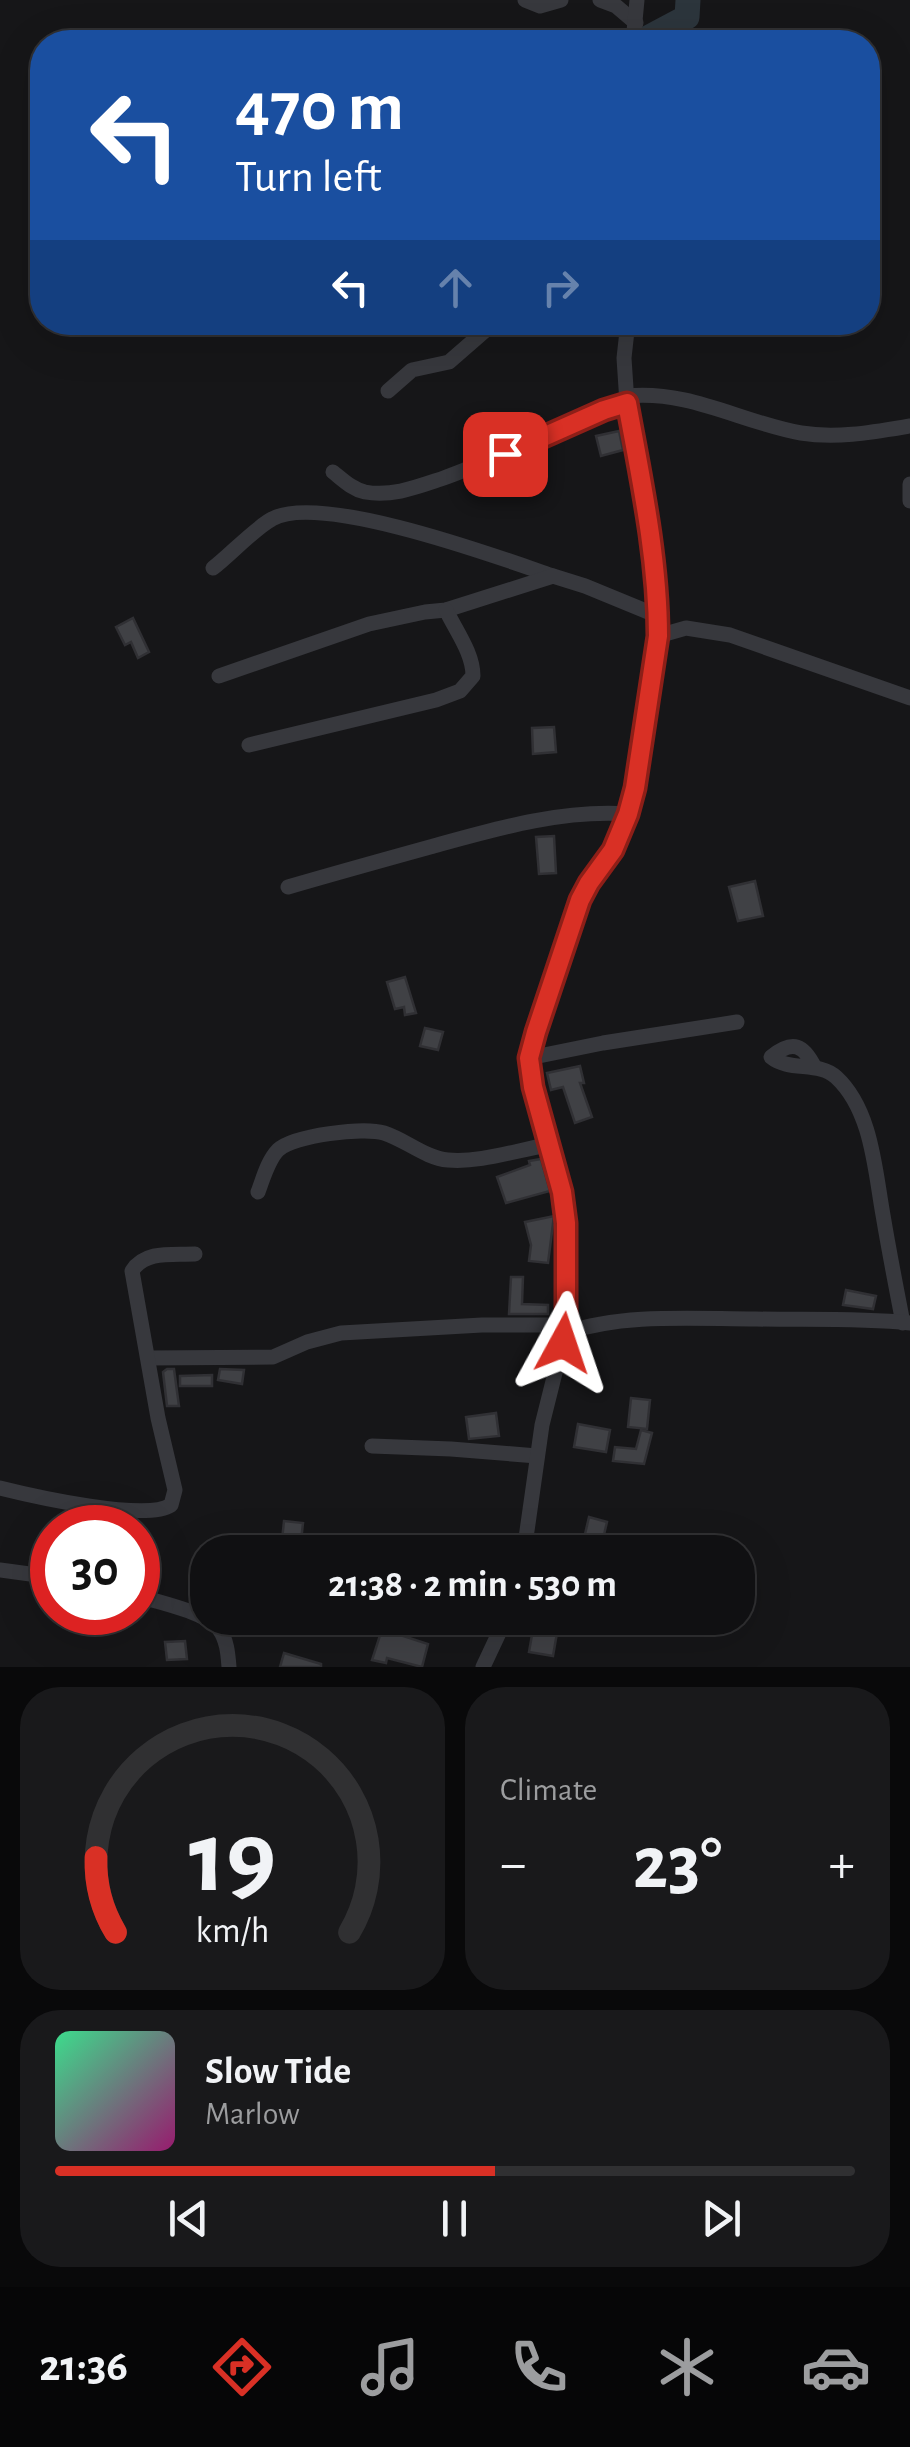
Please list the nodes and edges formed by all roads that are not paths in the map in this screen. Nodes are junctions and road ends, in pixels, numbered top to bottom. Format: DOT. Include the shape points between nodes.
graph roads {
  1 [pos="525,0"];
  2 [pos="560,0"];
  3 [pos="600,0"];
  4 [pos="637,0"];
  5 [pos="636,24"];
  6 [pos="635,30"];
  7 [pos="480,335"];
  8 [pos="627,335"];
  9 [pos="388,391"];
  10 [pos="627,400"];
  11 [pos="910,426"];
  12 [pos="333,472"];
  13 [pos="910,484"];
  14 [pos="910,501"];
  15 [pos="212,568"];
  16 [pos="553,576"];
  17 [pos="446,610"];
  18 [pos="658,616"];
  19 [pos="658,636"];
  20 [pos="219,676"];
  21 [pos="910,698"];
  22 [pos="249,745"];
  23 [pos="628,814"];
  24 [pos="288,887"];
  25 [pos="737,1022"];
  26 [pos="529,1058"];
  27 [pos="816,1068"];
  28 [pos="548,1145"];
  29 [pos="258,1192"];
  30 [pos="195,1254"];
  31 [pos="906,1323"];
  32 [pos="566,1329"];
  33 [pos="148,1358"];
  34 [pos="372,1446"];
  35 [pos="537,1456"];
  36 [pos="0,1488"];
  37 [pos="526,1535"];
  38 [pos="0,1570"];
  39 [pos="30,1575"];
  40 [pos="160,1603"];
  41 [pos="498,1635"];
  42 [pos="229,1667"];
  43 [pos="483,1667"];
  1 -- 2 [label="street" via="540,6"];
  3 -- 5 [label="street"];
  4 -- 5 [label="street"];
  5 -- 6 [label="street"];
  7 -- 9 [label="street" via="449,362 412,370"];
  8 -- 10 [label="street"];
  10 -- 11 [label="street" via="650,394 690,400 828,436"];
  10 -- 12 [label="street" via="415,488 369,492"];
  10 -- 18 [label="street"];
  13 -- 14 [label="street"];
  15 -- 16 [label="street" via="274,518 312,512 354,516"];
  16 -- 17 [label="street"];
  16 -- 18 [label="street"];
  17 -- 20 [label="street" via="369,624"];
  17 -- 22 [label="street" via="473,668 460,691"];
  18 -- 19 [label="street"];
  19 -- 21 [label="street" via="686,628 720,632"];
  19 -- 23 [label="street"];
  23 -- 24 [label="street" via="572,814 498,829"];
  23 -- 26 [label="street" via="580,900"];
  25 -- 26 [label="street"];
  26 -- 28 [label="street"];
  27 -- 31 [label="street" via="835,1076 860,1112"];
  28 -- 29 [label="street" via="448,1160 384,1133 348,1130 284,1146"];
  28 -- 32 [label="street" via="566,1223"];
  30 -- 33 [label="street" via="153,1256 132,1270"];
  31 -- 32 [label="street" via="630,1321"];
  32 -- 33 [label="street" via="482,1325 341,1333 273,1357"];
  32 -- 35 [label="street"];
  33 -- 36 [label="street" via="175,1490 168,1508 82,1504"];
  34 -- 35 [label="street"];
  35 -- 37 [label="street"];
  38 -- 39 [label="street"];
  40 -- 42 [label="street" via="214,1624"];
  41 -- 43 [label="street"];
}
